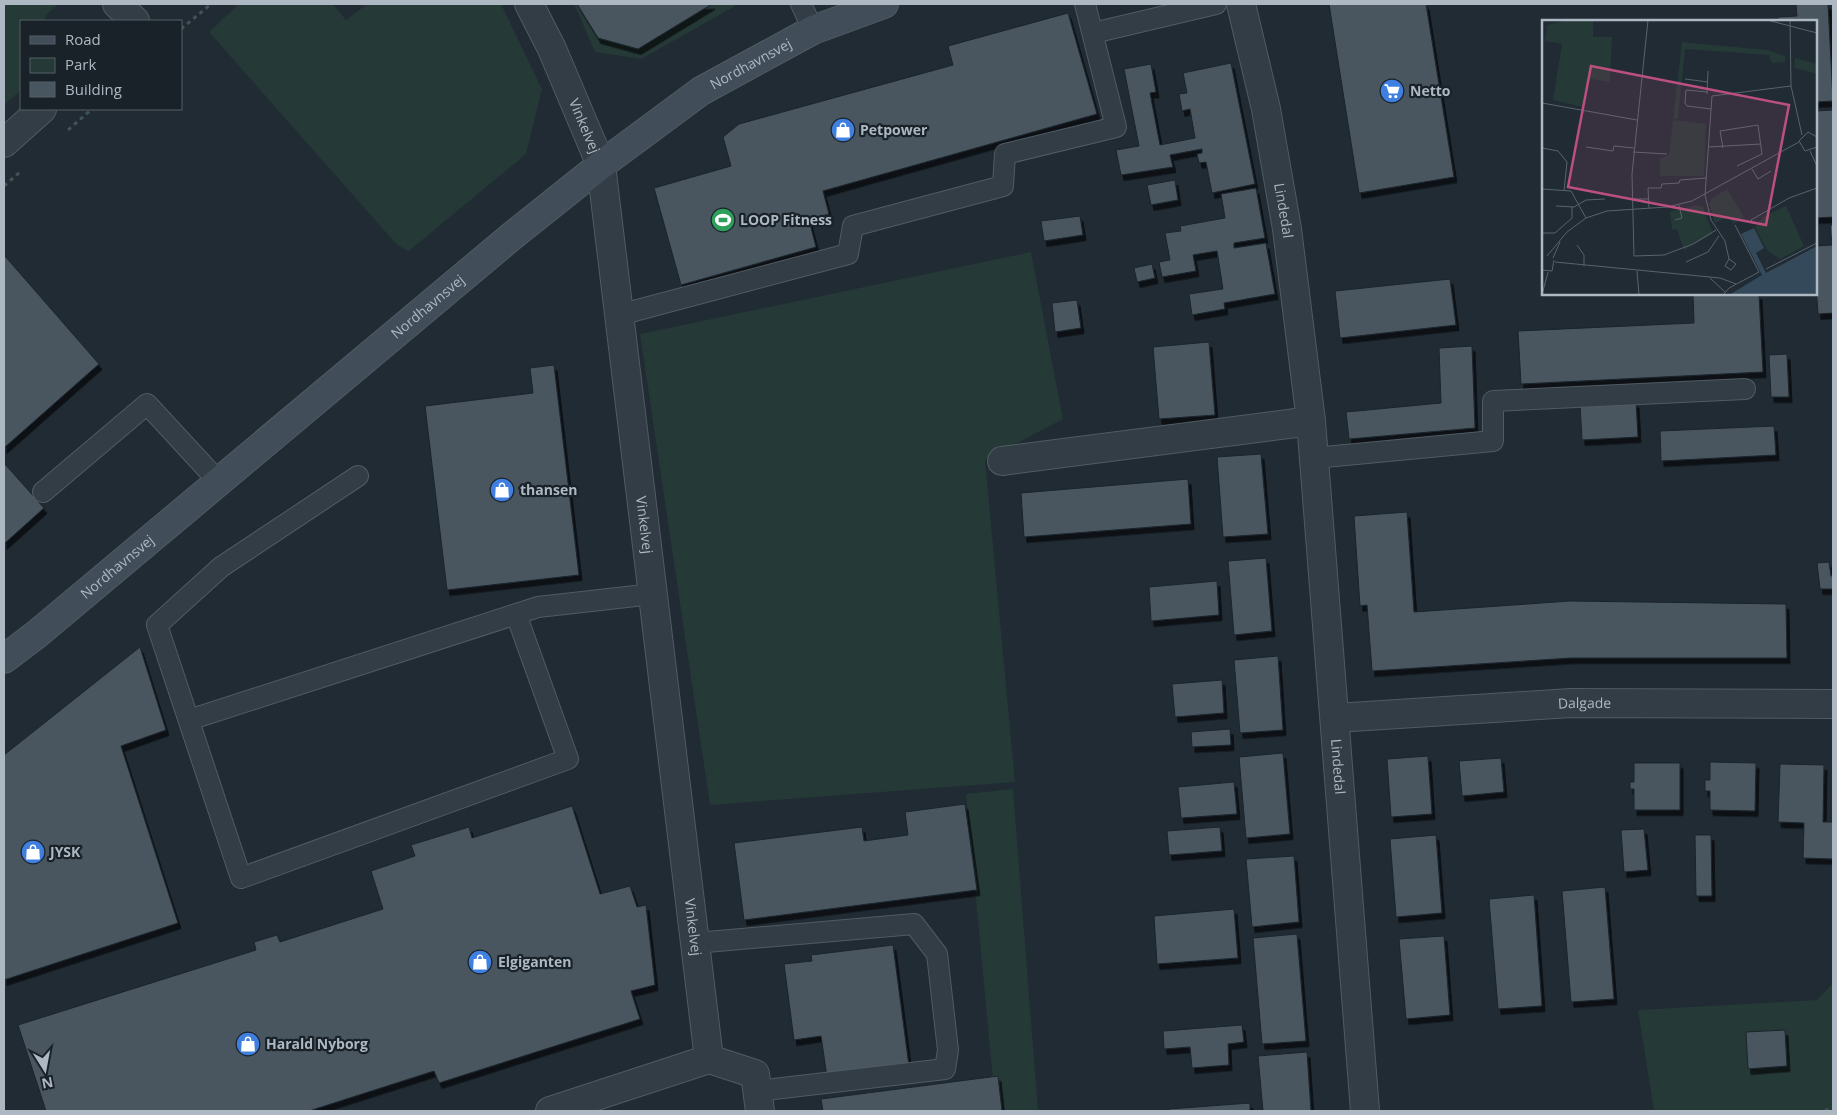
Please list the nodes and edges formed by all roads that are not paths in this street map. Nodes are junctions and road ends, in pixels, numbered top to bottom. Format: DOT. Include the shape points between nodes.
graph roads {
  1 [pos="117,4"];
  2 [pos="529,4"];
  3 [pos="801,4"];
  4 [pos="884,4"];
  5 [pos="1086,4"];
  6 [pos="1216,4"];
  7 [pos="1241,4"];
  8 [pos="134,20"];
  9 [pos="813,30"];
  10 [pos="1092,33"];
  11 [pos="41,110"];
  12 [pos="4,143"];
  13 [pos="600,165"];
  14 [pos="619,315"];
  15 [pos="1745,389"];
  16 [pos="1311,421"];
  17 [pos="1314,458"];
  18 [pos="1002,461"];
  19 [pos="358,476"];
  20 [pos="219,482"];
  21 [pos="43,492"];
  22 [pos="653,594"];
  23 [pos="516,614"];
  24 [pos="4,659"];
  25 [pos="1833,704"];
  26 [pos="1335,718"];
  27 [pos="188,720"];
  28 [pos="695,943"];
  29 [pos="710,1059"];
  30 [pos="759,1101"];
  31 [pos="550,1111"];
  32 [pos="1365,1111"];
  1 -- 8 [label="street"];
  2 -- 13 [label="street, Vinkelvej" via="552,49"];
  3 -- 9 [label="lane"];
  4 -- 9 [label="street, Nordhavnsvej"];
  5 -- 10 [label="lane"];
  6 -- 10 [label="lane"];
  7 -- 16 [label="street, Lindedal" via="1266,109 1287,229"];
  9 -- 13 [label="street, Nordhavnsvej" via="701,91"];
  10 -- 14 [label="lane" via="1116,127 1005,154 1003,186 853,226 848,254"];
  11 -- 12 [label="street"];
  13 -- 14 [label="street, Vinkelvej"];
  13 -- 20 [label="street, Nordhavnsvej"];
  14 -- 22 [label="street, Vinkelvej"];
  15 -- 17 [label="lane" via="1493,402 1493,441"];
  16 -- 17 [label="street, Lindedal"];
  16 -- 18 [label="street"];
  17 -- 26 [label="street, Lindedal"];
  19 -- 27 [label="lane" via="221,568 157,625"];
  20 -- 21 [label="lane" via="147,404"];
  20 -- 24 [label="street, Nordhavnsvej"];
  22 -- 23 [label="lane" via="538,607"];
  22 -- 28 [label="street, Vinkelvej"];
  23 -- 27 [label="lane"];
  23 -- 27 [label="lane" via="568,759 241,878"];
  25 -- 26 [label="street, Dalgade" via="1571,703"];
  26 -- 32 [label="street, Lindedal"];
  28 -- 29 [label="street, Vinkelvej"];
  28 -- 30 [label="lane" via="914,924 937,954 948,1050 945,1069"];
  29 -- 30 [label="street" via="755,1074"];
  29 -- 31 [label="street"];
}
